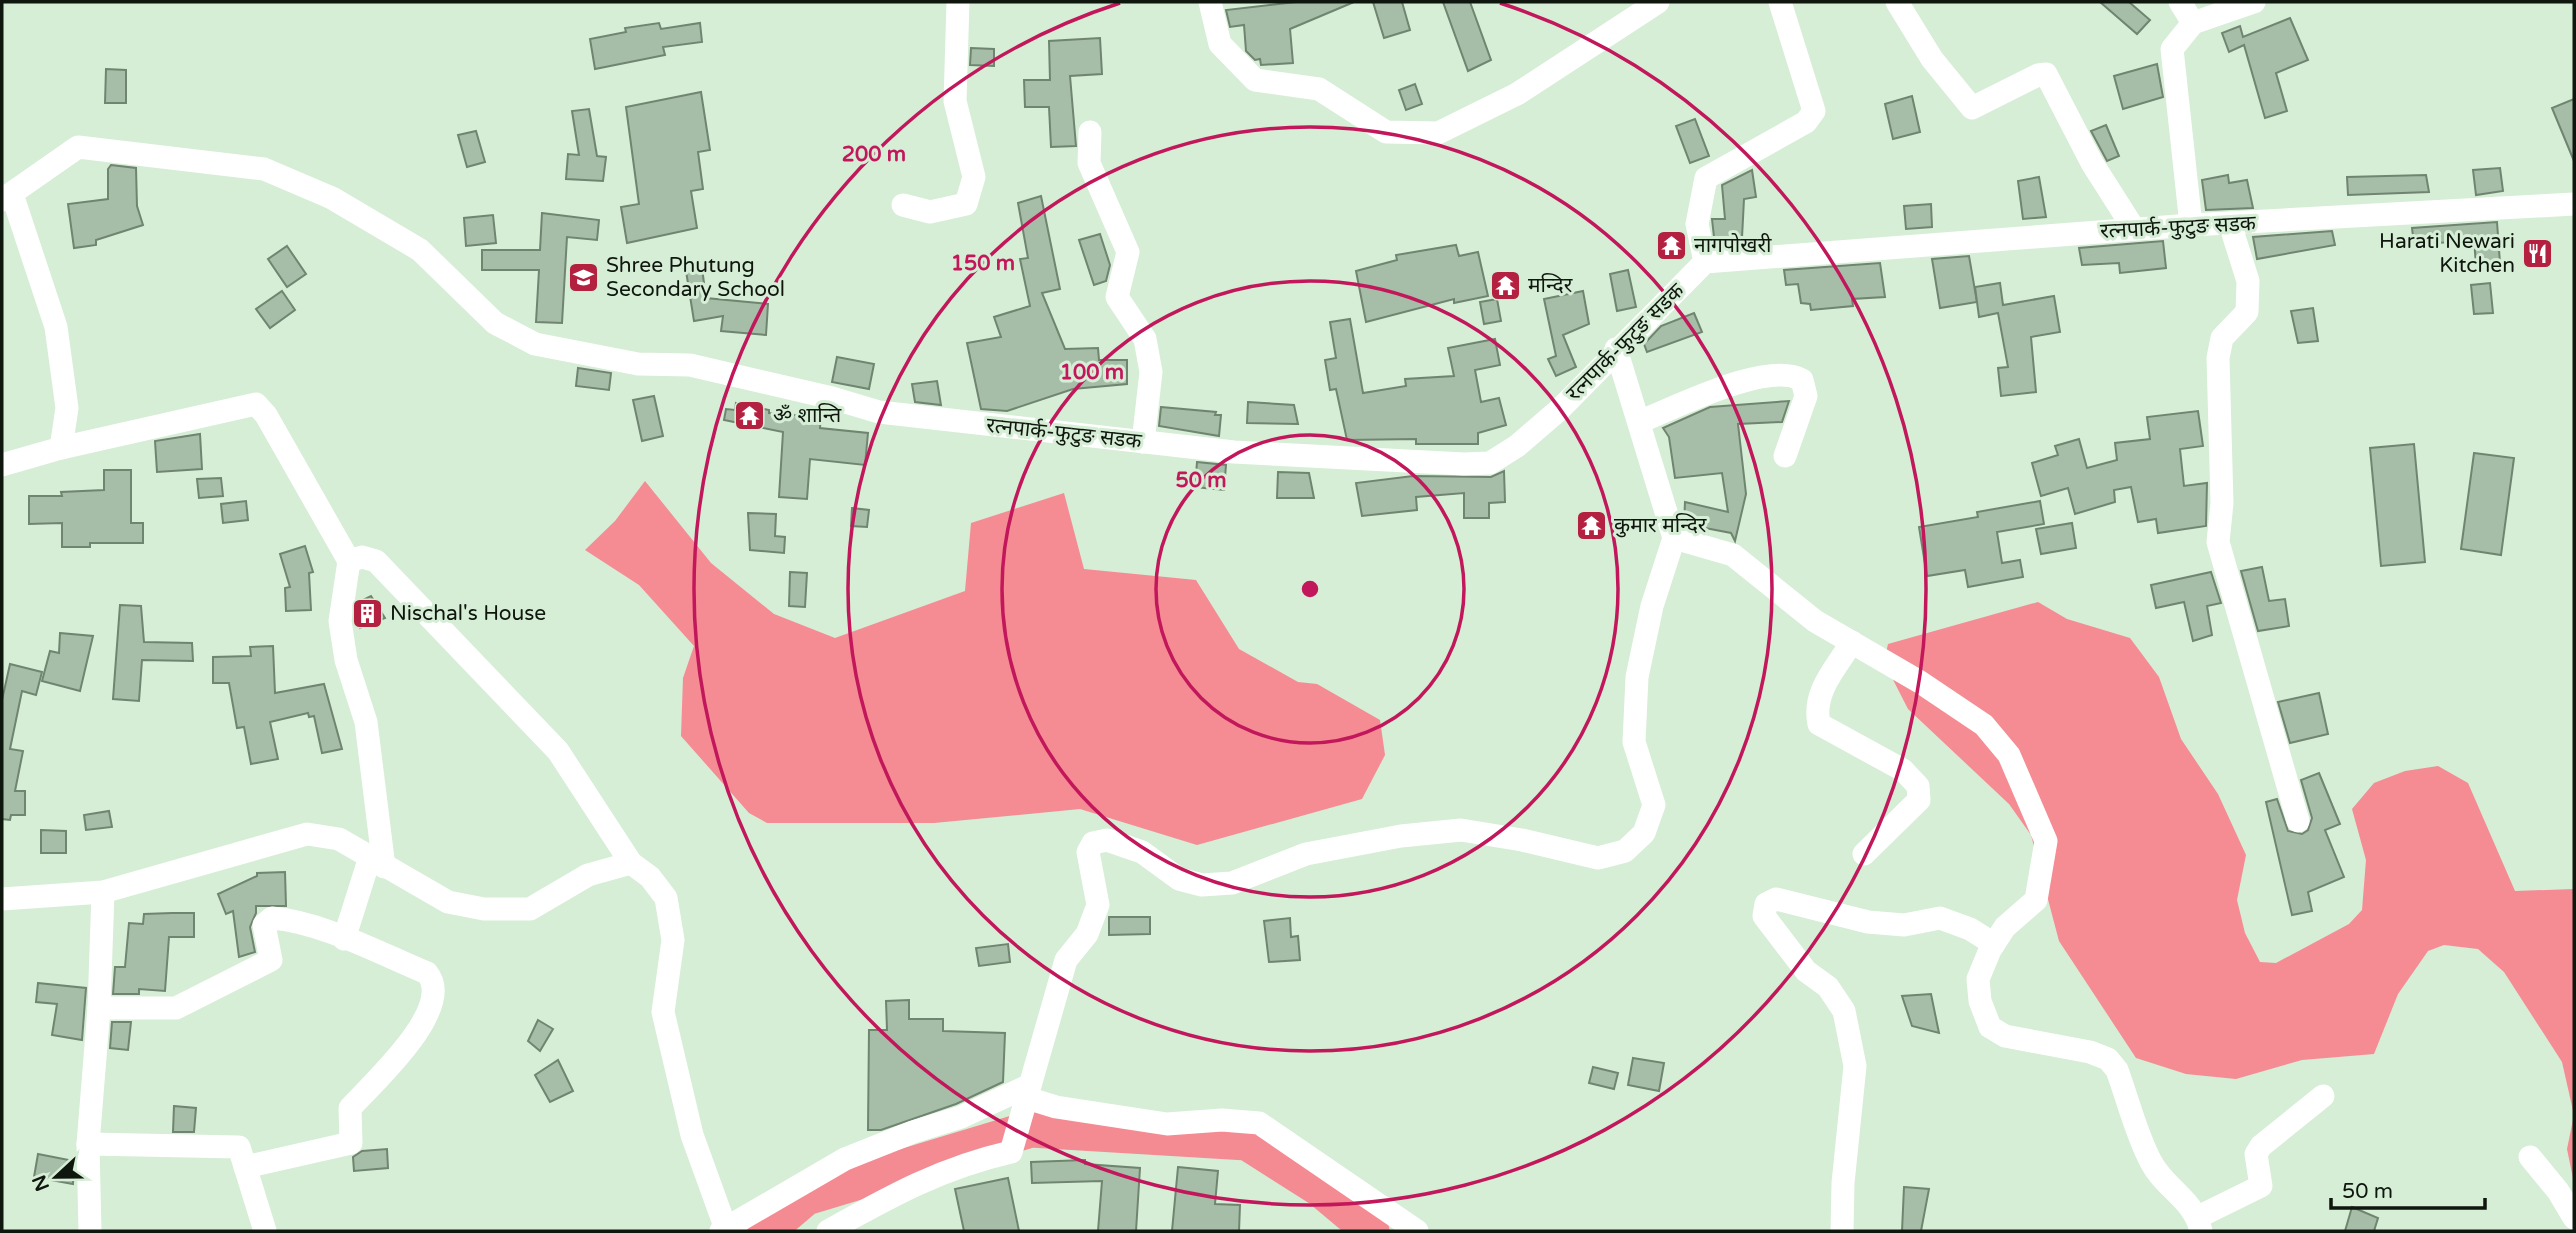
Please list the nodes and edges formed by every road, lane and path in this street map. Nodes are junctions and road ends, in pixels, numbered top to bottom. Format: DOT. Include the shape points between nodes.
graph roads {
  1 [pos="958,2"];
  2 [pos="1210,2"];
  3 [pos="1658,2"];
  4 [pos="1780,2"];
  5 [pos="1897,2"];
  6 [pos="2180,2"];
  7 [pos="2254,2"];
  8 [pos="2193,23"];
  9 [pos="1090,132"];
  10 [pos="7,197"];
  11 [pos="2574,204"];
  12 [pos="903,205"];
  13 [pos="2230,224"];
  14 [pos="2191,225"];
  15 [pos="2134,229"];
  16 [pos="1706,261"];
  17 [pos="1616,349"];
  18 [pos="1639,422"];
  19 [pos="1143,442"];
  20 [pos="61,449"];
  21 [pos="1785,456"];
  22 [pos="2,465"];
  23 [pos="1674,538"];
  24 [pos="349,561"];
  25 [pos="1852,642"];
  26 [pos="2298,821"];
  27 [pos="1864,853"];
  28 [pos="377,862"];
  29 [pos="631,863"];
  30 [pos="103,892"];
  31 [pos="2,900"];
  32 [pos="344,939"];
  33 [pos="1994,944"];
  34 [pos="99,1008"];
  35 [pos="1028,1092"];
  36 [pos="2323,1096"];
  37 [pos="88,1144"];
  38 [pos="2530,1157"];
  39 [pos="246,1167"];
  40 [pos="2574,1218"];
  41 [pos="2200,1224"];
  42 [pos="724,1230"];
  43 [pos="90,1231"];
  44 [pos="265,1231"];
  45 [pos="828,1231"];
  46 [pos="1417,1231"];
  47 [pos="1842,1231"];
  1 -- 12 [label="street" via="955,101 974,177 966,205 930,212"];
  2 -- 3 [label="street" via="1220,44 1255,80 1319,89 1386,132 1438,133 1517,94"];
  4 -- 16 [label="street" via="1814,111 1806,121 1706,178 1697,224"];
  5 -- 15 [label="street" via="1932,59 1972,108 2046,74 2092,163"];
  6 -- 8 [label="street"];
  7 -- 8 [label="street"];
  8 -- 14 [label="street" via="2172,49"];
  9 -- 19 [label="street" via="1089,163 1128,252 1117,297 1145,340 1151,372"];
  10 -- 19 [label="street, रत्नपार्क-फुटुङ सडक" via="78,147 264,169 332,198 420,250 495,323 535,344 638,364 690,365 879,412"];
  10 -- 20 [label="street" via="56,327 67,408"];
  11 -- 13 [label="street, रत्नपार्क-फुटुङ सडक"];
  13 -- 14 [label="street, रत्नपार्क-फुटुङ सडक"];
  13 -- 26 [label="street" via="2248,281 2247,312 2222,338 2218,358 2222,503 2218,542"];
  14 -- 15 [label="street, रत्नपार्क-फुटुङ सडक"];
  15 -- 16 [label="street, रत्नपार्क-फुटुङ सडक"];
  16 -- 17 [label="street, रत्नपार्क-फुटुङ सडक"];
  17 -- 18 [label="street"];
  17 -- 19 [label="street, रत्नपार्क-फुटुङ सडक" via="1560,409 1490,463 1266,454"];
  18 -- 21 [label="street" via="1744,379 1794,376 1802,380 1806,396"];
  18 -- 23 [label="street"];
  20 -- 22 [label="street"];
  20 -- 24 [label="street" via="256,404"];
  23 -- 25 [label="street" via="1733,555 1815,621"];
  23 -- 35 [label="street" via="1652,606 1637,677 1634,742 1654,805 1644,833 1625,851 1598,858 1461,830 1306,854 1232,883 1202,885 1179,879 1142,852 1107,840 1093,843 1087,852 1098,905 1087,933 1066,960"];
  24 -- 28 [label="street" via="340,621 346,660 366,722"];
  24 -- 29 [label="street" via="362,557 376,561 558,751"];
  25 -- 27 [label="street" via="1818,696 1819,724 1903,769 1918,786 1920,800"];
  25 -- 33 [label="street" via="1984,725 2009,755 2046,842 2036,900 2005,927"];
  28 -- 29 [label="street" via="447,902 484,909 530,909 588,875"];
  28 -- 30 [label="street" via="339,839 307,834"];
  28 -- 32 [label="street"];
  29 -- 42 [label="street" via="650,877 666,898 673,940 663,1012 692,1135"];
  30 -- 31 [label="street"];
  30 -- 34 [label="street"];
  32 -- 34 [label="street" via="272,918 264,925 271,960 176,1008"];
  32 -- 39 [label="street" via="427,973 435,992 425,1020 351,1108 351,1143"];
  33 -- 41 [label="street" via="1978,979 1990,1027 2005,1036 2108,1059 2118,1070 2151,1164"];
  33 -- 47 [label="street" via="1940,918 1904,925 1868,922 1776,899 1766,904 1764,916 1779,937 1806,971 1828,987 1844,1011 1855,1066"];
  34 -- 37 [label="street"];
  35 -- 42 [label="street" via="845,1159"];
  35 -- 45 [label="street" via="1011,1152 965,1163"];
  35 -- 46 [label="street" via="1056,1107 1167,1124 1258,1123"];
  36 -- 41 [label="street" via="2261,1146 2256,1154 2261,1186"];
  37 -- 39 [label="street" via="239,1147"];
  37 -- 43 [label="street"];
  38 -- 40 [label="street"];
  39 -- 44 [label="street"];
}
